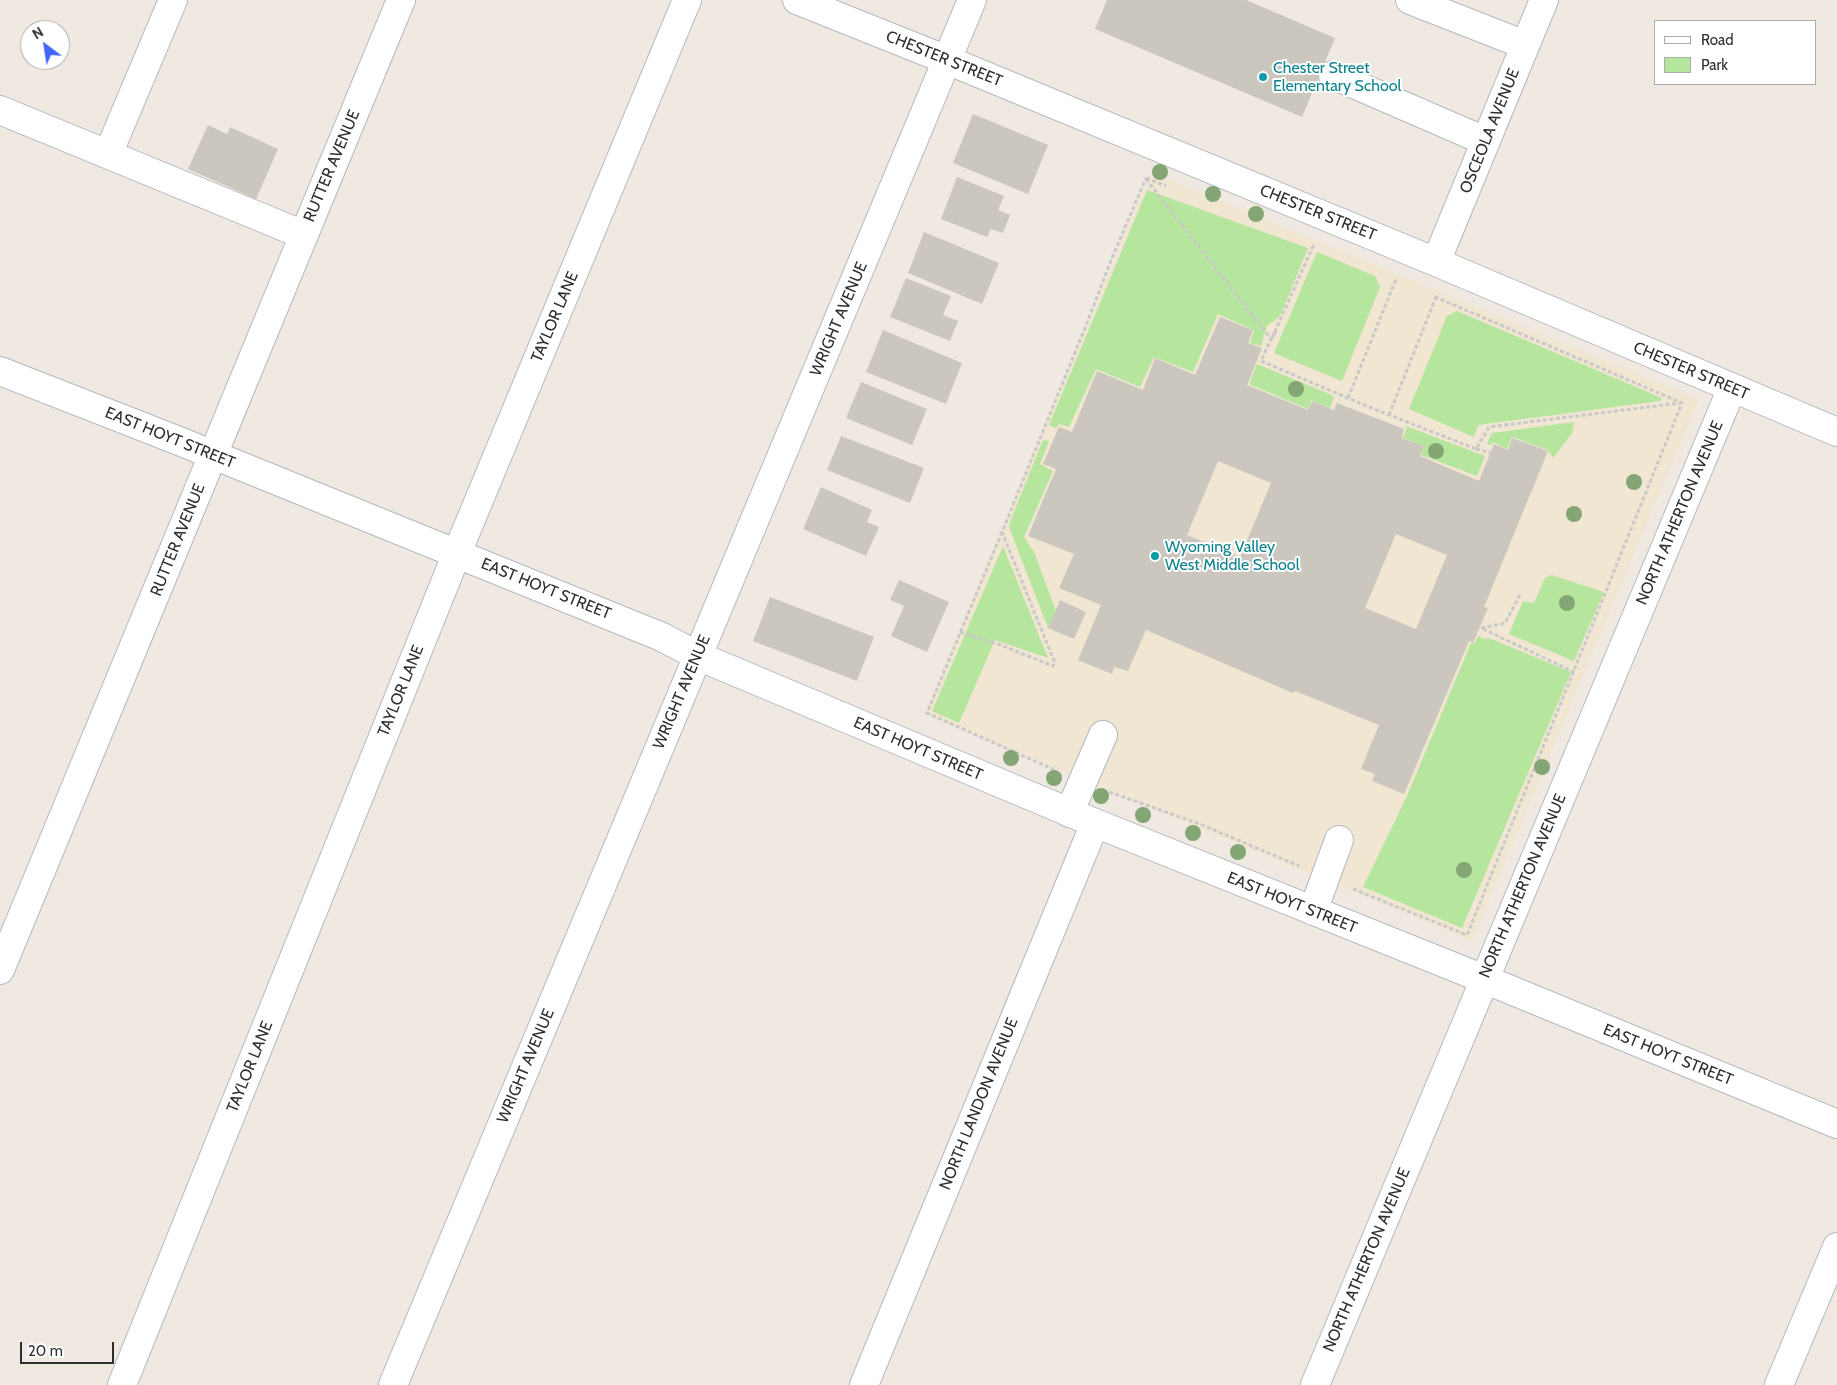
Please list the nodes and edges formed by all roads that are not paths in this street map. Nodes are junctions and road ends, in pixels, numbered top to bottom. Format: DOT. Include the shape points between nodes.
graph roads {
  1 [pos="173,0"];
  2 [pos="401,0"];
  3 [pos="687,0"];
  4 [pos="797,0"];
  5 [pos="972,0"];
  6 [pos="1410,0"];
  7 [pos="1544,0"];
  8 [pos="1525,45"];
  9 [pos="947,60"];
  10 [pos="1332,75"];
  11 [pos="0,110"];
  12 [pos="1485,141"];
  13 [pos="108,154"];
  14 [pos="304,235"];
  15 [pos="1436,262"];
  16 [pos="0,371"];
  17 [pos="1732,388"];
  18 [pos="1837,432"];
  19 [pos="213,454"];
  20 [pos="457,553"];
  21 [pos="698,656"];
  22 [pos="1103,736"];
  23 [pos="1069,813"];
  24 [pos="1094,823"];
  25 [pos="1338,840"];
  26 [pos="1313,911"];
  27 [pos="0,970"];
  28 [pos="1484,979"];
  29 [pos="1837,1124"];
  30 [pos="1837,1247"];
  31 [pos="122,1385"];
  32 [pos="393,1385"];
  33 [pos="864,1385"];
  34 [pos="1315,1385"];
  35 [pos="1779,1385"];
  1 -- 13 [label="street"];
  2 -- 14 [label="street, RUTTER AVENUE"];
  3 -- 20 [label="street, TAYLOR LANE"];
  4 -- 9 [label="street, CHESTER STREET"];
  5 -- 9 [label="street, WRIGHT AVENUE"];
  6 -- 8 [label="street"];
  7 -- 8 [label="street, OSCEOLA AVENUE"];
  8 -- 12 [label="street, OSCEOLA AVENUE"];
  9 -- 15 [label="street, CHESTER STREET"];
  9 -- 21 [label="street, WRIGHT AVENUE"];
  10 -- 12 [label="street"];
  11 -- 13 [label="street"];
  12 -- 15 [label="street, OSCEOLA AVENUE"];
  13 -- 14 [label="street"];
  14 -- 19 [label="street, RUTTER AVENUE"];
  15 -- 17 [label="street, CHESTER STREET"];
  16 -- 19 [label="street, EAST HOYT STREET"];
  17 -- 18 [label="street, CHESTER STREET"];
  17 -- 28 [label="street, NORTH ATHERTON AVENUE"];
  19 -- 20 [label="street, EAST HOYT STREET"];
  19 -- 27 [label="street, RUTTER AVENUE"];
  20 -- 21 [label="street, EAST HOYT STREET" via="662,637"];
  20 -- 31 [label="street, TAYLOR LANE"];
  21 -- 23 [label="street, EAST HOYT STREET"];
  21 -- 32 [label="street, WRIGHT AVENUE"];
  22 -- 23 [label="street"];
  23 -- 24 [label="street, EAST HOYT STREET"];
  24 -- 26 [label="street, EAST HOYT STREET"];
  24 -- 33 [label="street, NORTH LANDON AVENUE"];
  25 -- 26 [label="street"];
  26 -- 28 [label="street, EAST HOYT STREET"];
  28 -- 29 [label="street, EAST HOYT STREET"];
  28 -- 34 [label="street, NORTH ATHERTON AVENUE"];
  30 -- 35 [label="street"];
}
